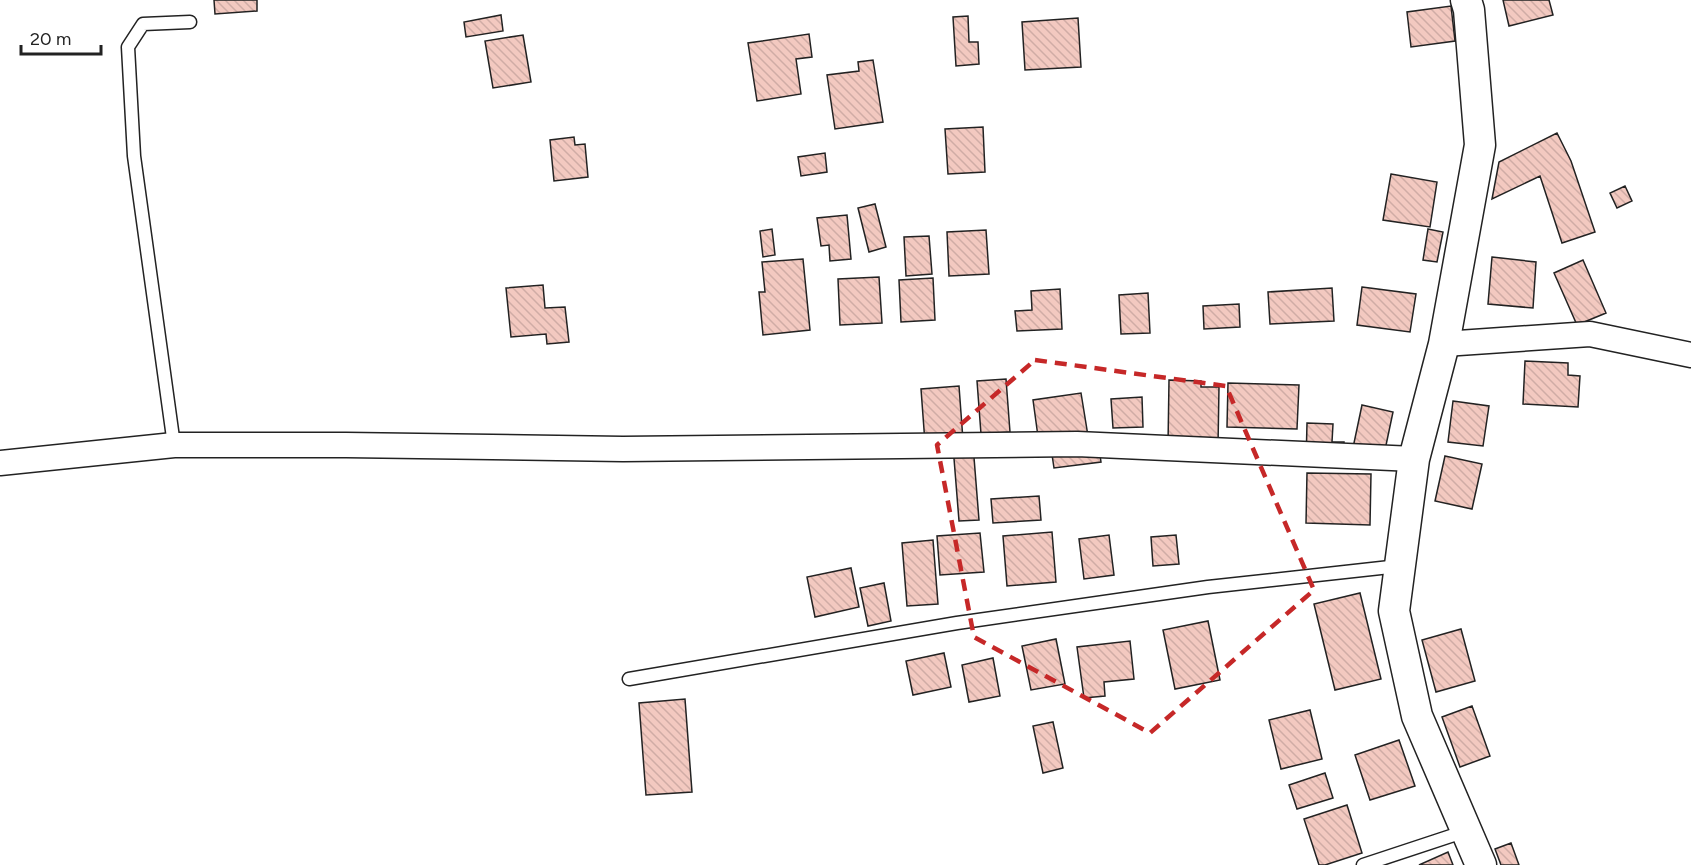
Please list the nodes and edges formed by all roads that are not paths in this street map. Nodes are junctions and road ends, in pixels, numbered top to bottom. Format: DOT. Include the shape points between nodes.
graph roads {
  1 [pos="1466,0"];
  2 [pos="190,22"];
  3 [pos="1444,344"];
  4 [pos="1691,355"];
  5 [pos="174,445"];
  6 [pos="1414,459"];
  7 [pos="0,463"];
  8 [pos="1400,566"];
  9 [pos="629,679"];
  10 [pos="1466,831"];
  11 [pos="1363,865"];
  12 [pos="1481,865"];
  1 -- 3 [label="street" via="1480,145"];
  2 -- 5 [label="lane" via="143,24 128,47 134,156"];
  3 -- 4 [label="street" via="1590,334"];
  3 -- 6 [label="street"];
  5 -- 6 [label="street" via="634,449 1077,444"];
  5 -- 7 [label="street"];
  6 -- 8 [label="street"];
  8 -- 9 [label="lane" via="1208,587 957,623"];
  8 -- 10 [label="street" via="1394,611 1417,716"];
  10 -- 11 [label="lane"];
  10 -- 12 [label="street"];
}
